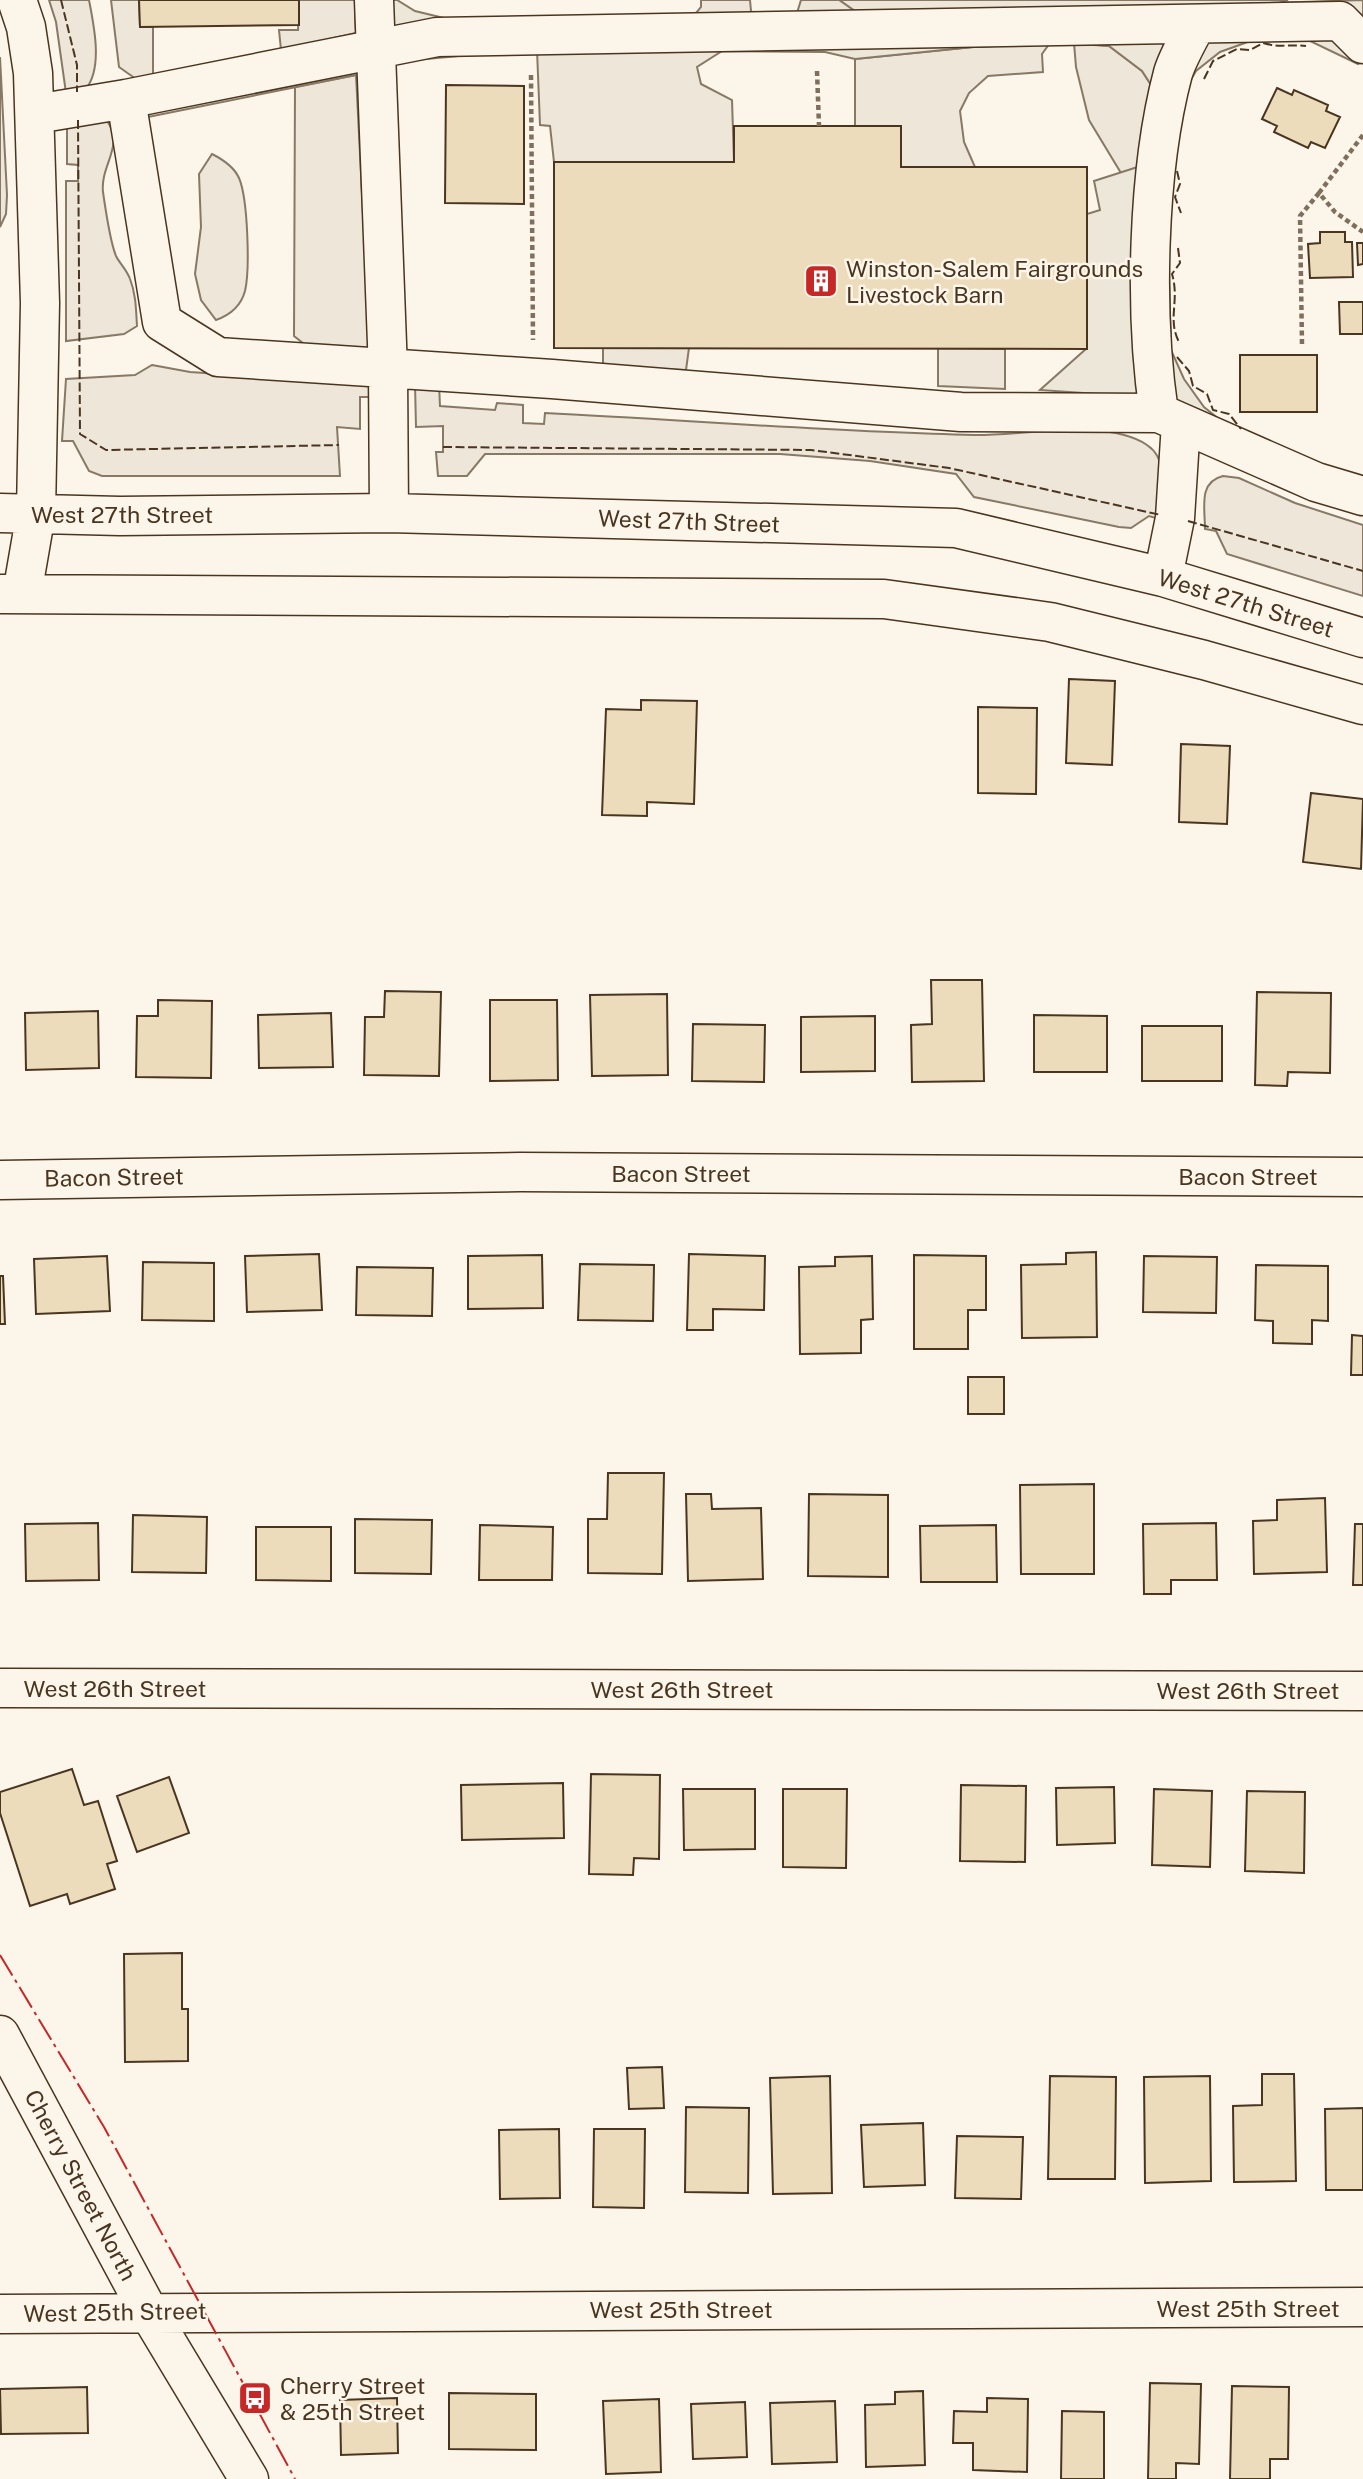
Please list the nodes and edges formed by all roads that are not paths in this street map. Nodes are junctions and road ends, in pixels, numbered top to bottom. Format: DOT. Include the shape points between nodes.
graph roads {
  1 [pos="17,0"];
  2 [pos="374,0"];
  3 [pos="815,16"];
  4 [pos="1348,22"];
  5 [pos="1196,25"];
  6 [pos="375,47"];
  7 [pos="127,99"];
  8 [pos="36,114"];
  9 [pos="388,370"];
  10 [pos="1170,418"];
  11 [pos="1363,496"];
  12 [pos="18,513"];
  13 [pos="389,513"];
  14 [pos="1163,577"];
  15 [pos="11,594"];
  16 [pos="1363,638"];
  17 [pos="1363,705"];
  18 [pos="1363,1177"];
  19 [pos="0,1180"];
  20 [pos="0,1688"];
  21 [pos="1363,1691"];
  22 [pos="0,2035"];
  23 [pos="1363,2307"];
  24 [pos="148,2311"];
  25 [pos="0,2314"];
  26 [pos="249,2479"];
  1 -- 8 [label="street" via="26,27"];
  2 -- 6 [label="street"];
  3 -- 5 [label="street"];
  3 -- 6 [label="street" via="530,36 437,37"];
  4 -- 5 [label="street"];
  5 -- 10 [label="street" via="1174,71 1160,144 1152,234 1152,306"];
  6 -- 7 [label="street"];
  6 -- 9 [label="street"];
  7 -- 8 [label="street"];
  7 -- 9 [label="street" via="162,322 218,357"];
  8 -- 12 [label="street" via="40,303"];
  9 -- 10 [label="street" via="961,412"];
  9 -- 13 [label="street"];
  10 -- 11 [label="street" via="1316,482"];
  10 -- 14 [label="street" via="1175,518"];
  12 -- 13 [label="street, West 27th Street"];
  12 -- 15 [label="street"];
  13 -- 14 [label="street, West 27th Street" via="956,528"];
  14 -- 16 [label="street, West 27th Street"];
  15 -- 17 [label="street" via="884,599 1050,622"];
  18 -- 19 [label="street, Bacon Street" via="520,1172"];
  20 -- 21 [label="street, West 26th Street"];
  22 -- 24 [label="street, Cherry Street North"];
  23 -- 24 [label="street, West 25th Street"];
  24 -- 25 [label="street, West 25th Street"];
  24 -- 26 [label="street, Cherry Street North"];
}
